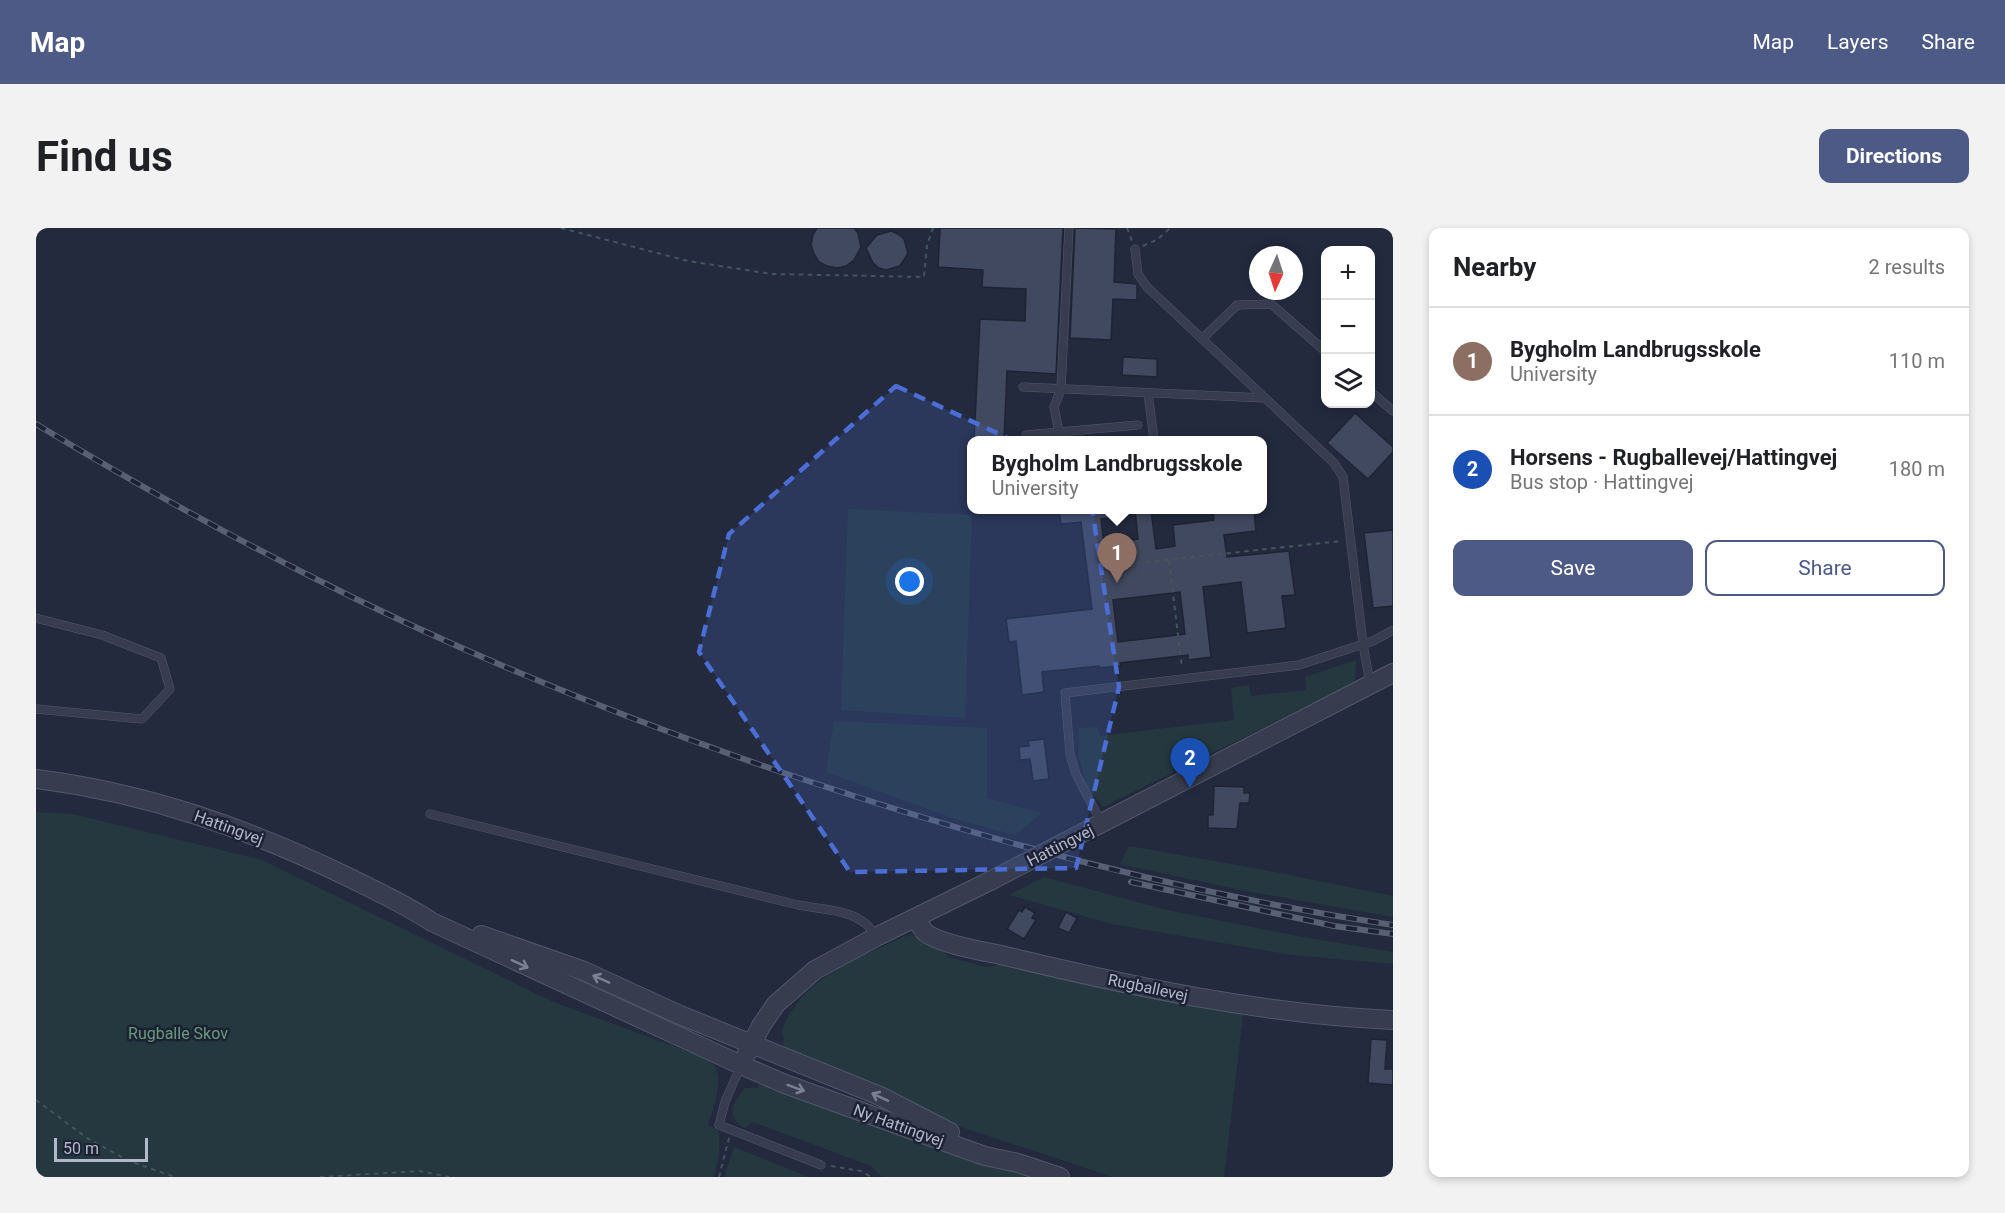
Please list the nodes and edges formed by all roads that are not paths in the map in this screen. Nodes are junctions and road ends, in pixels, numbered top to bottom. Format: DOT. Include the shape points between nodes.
graph roads {
  1 [pos="1069,228"];
  2 [pos="1135,249"];
  3 [pos="1202,339"];
  4 [pos="1321,348"];
  5 [pos="1023,387"];
  6 [pos="1061,389"];
  7 [pos="1148,393"];
  8 [pos="1375,395"];
  9 [pos="1265,398"];
  10 [pos="1393,411"];
  11 [pos="1138,425"];
  12 [pos="1059,432"];
  13 [pos="1026,435"];
  14 [pos="1153,436"];
  15 [pos="36,618"];
  16 [pos="1393,630"];
  17 [pos="1363,644"];
  18 [pos="1393,674"];
  19 [pos="1370,685"];
  20 [pos="36,709"];
  21 [pos="36,779"];
  22 [pos="430,814"];
  23 [pos="1095,827"];
  24 [pos="412,909"];
  25 [pos="916,918"];
  26 [pos="876,937"];
  27 [pos="579,992"];
  28 [pos="1393,1020"];
  29 [pos="751,1045"];
  30 [pos="741,1065"];
  31 [pos="1018,1163"];
  32 [pos="821,1164"];
  33 [pos="1060,1177"];
  1 -- 6 [label="lane"];
  2 -- 3 [label="lane" via="1138,274 1146,287"];
  3 -- 4 [label="lane" via="1238,305 1271,304"];
  3 -- 9 [label="lane"];
  5 -- 6 [label="lane"];
  6 -- 7 [label="lane"];
  6 -- 12 [label="lane" via="1054,407"];
  7 -- 9 [label="lane"];
  7 -- 14 [label="lane"];
  8 -- 10 [label="lane"];
  9 -- 17 [label="lane" via="1334,463 1343,477"];
  11 -- 12 [label="lane"];
  12 -- 13 [label="lane"];
  15 -- 20 [label="lane" via="102,635 161,658 170,689 142,718"];
  16 -- 17 [label="lane"];
  17 -- 19 [label="lane"];
  17 -- 23 [label="lane" via="1299,665 1065,693 1070,754"];
  18 -- 19 [label="street, Hattingvej"];
  19 -- 23 [label="street, Hattingvej"];
  21 -- 24 [label="street, Hattingvej" via="156,801 239,829"];
  22 -- 26 [label="lane" via="798,905 858,916"];
  23 -- 25 [label="street, Hattingvej, bridge"];
  24 -- 27 [label="street, Hattingvej, one-way"];
  29 -- 24 [label="street, Hattingvej, one-way" via="584,971"];
  25 -- 26 [label="street, Hattingvej"];
  25 -- 28 [label="street, Rugballevej" via="926,933 944,941 1029,962 1192,996"];
  26 -- 29 [label="street, Hattingvej" via="815,970 776,1004"];
  27 -- 29 [label="street" via="626,1005 731,1049"];
  27 -- 30 [label="street, Hattingvej"];
  29 -- 30 [label="street, Hattingvej"];
  31 -- 29 [label="street, Hattingvej, one-way" via="880,1096"];
  30 -- 31 [label="street, Ny Hattingvej, one-way" via="965,1149"];
  30 -- 32 [label="lane" via="719,1125"];
  31 -- 33 [label="street, Ny Hattingvej"];
}
